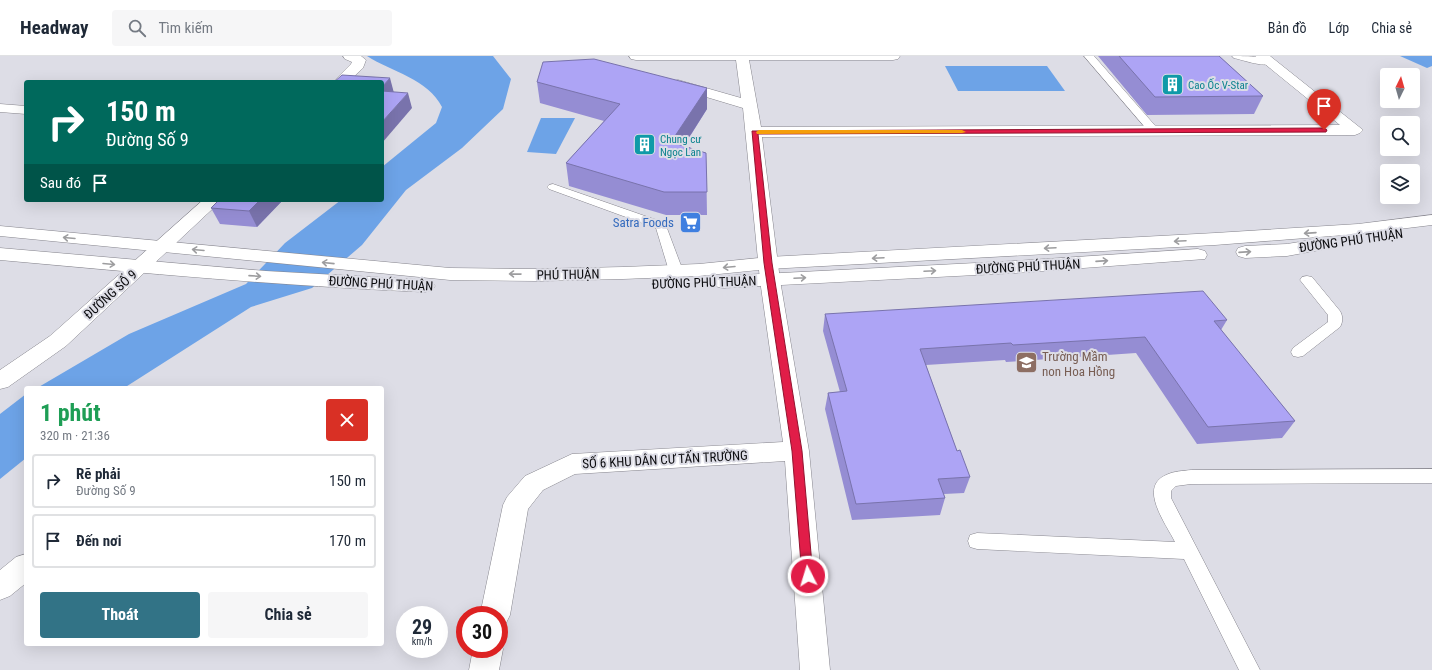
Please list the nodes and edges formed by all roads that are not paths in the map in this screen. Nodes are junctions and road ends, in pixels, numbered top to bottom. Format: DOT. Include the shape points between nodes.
graph roads {
  1 [pos="350,56"];
  2 [pos="636,56"];
  3 [pos="893,56"];
  4 [pos="1089,56"];
  5 [pos="1237,56"];
  6 [pos="742,57"];
  7 [pos="1266,59"];
  8 [pos="342,80"];
  9 [pos="666,81"];
  10 [pos="750,105"];
  11 [pos="0,108"];
  12 [pos="24,110"];
  13 [pos="1154,131"];
  14 [pos="754,132"];
  15 [pos="553,187"];
  16 [pos="211,202"];
  17 [pos="1432,220"];
  18 [pos="1432,229"];
  19 [pos="0,231"];
  20 [pos="163,246"];
  21 [pos="0,254"];
  22 [pos="140,267"];
  23 [pos="367,267"];
  24 [pos="676,271"];
  25 [pos="769,272"];
  26 [pos="1307,280"];
  27 [pos="1298,352"];
  28 [pos="0,381"];
  29 [pos="797,451"];
  30 [pos="1432,476"];
  31 [pos="977,541"];
  32 [pos="1190,551"];
  33 [pos="24,568"];
  34 [pos="0,587"];
  35 [pos="497,606"];
  36 [pos="486,658"];
  37 [pos="484,670"];
  38 [pos="815,670"];
  39 [pos="1250,670"];
  1 -- 8 [label="street" via="359,60 358,65"];
  2 -- 6 [label="street"];
  3 -- 6 [label="street"];
  4 -- 13 [label="lane"];
  5 -- 7 [label="lane" via="1256,62"];
  6 -- 10 [label="street"];
  7 -- 13 [label="street" via="1355,130"];
  9 -- 10 [label="street"];
  10 -- 14 [label="street"];
  11 -- 12 [label="street"];
  13 -- 14 [label="street"];
  14 -- 25 [label="street"];
  15 -- 24 [label="lane" via="661,226"];
  16 -- 20 [label="street, ĐƯỜNG SỐ 9"];
  17 -- 25 [label="street, ĐƯỜNG PHÚ THUẬN, one-way" via="1358,229"];
  25 -- 18 [label="street, ĐƯỜNG PHÚ THUẬN, one-way" via="1015,267 1287,250"];
  20 -- 19 [label="street, ĐƯỜNG PHÚ THUẬN, one-way"];
  20 -- 22 [label="street, ĐƯỜNG SỐ 9"];
  23 -- 20 [label="street, ĐƯỜNG PHÚ THUẬN, one-way"];
  21 -- 22 [label="street, ĐƯỜNG PHÚ THUẬN, one-way"];
  22 -- 25 [label="street, ĐƯỜNG PHÚ THUẬN, one-way" via="356,283 543,289"];
  22 -- 28 [label="street, ĐƯỜNG SỐ 9" via="58,341"];
  24 -- 23 [label="street, PHÚ THUẬN, one-way" via="450,274"];
  25 -- 24 [label="street, PHÚ THUẬN, one-way"];
  25 -- 29 [label="street"];
  26 -- 27 [label="lane" via="1335,314 1335,324"];
  29 -- 35 [label="street, SỐ 6 KHU DÂN CƯ TẤN TRƯỜNG" via="572,464 534,483 516,505"];
  29 -- 38 [label="street"];
  30 -- 32 [label="lane" via="1191,477 1171,480 1162,488 1162,498"];
  31 -- 32 [label="lane"];
  32 -- 39 [label="lane"];
  33 -- 34 [label="street"];
  36 -- 37 [label="street"];
}
